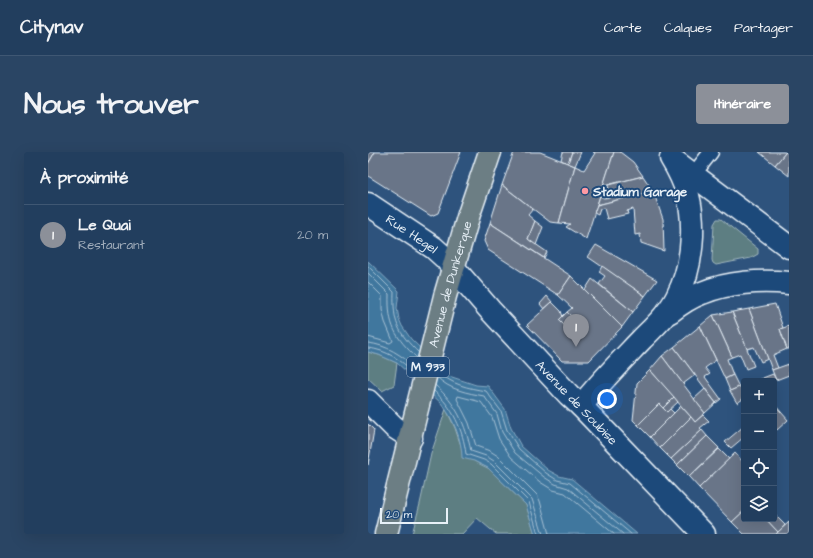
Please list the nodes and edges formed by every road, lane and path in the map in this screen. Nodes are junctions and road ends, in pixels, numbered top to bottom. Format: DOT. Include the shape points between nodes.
graph roads {
  1 [pos="490,152"];
  2 [pos="711,152"];
  3 [pos="667,155"];
  4 [pos="693,175"];
  5 [pos="368,204"];
  6 [pos="789,247"];
  7 [pos="453,266"];
  8 [pos="789,283"];
  9 [pos="666,314"];
  10 [pos="368,401"];
  11 [pos="581,406"];
  12 [pos="411,438"];
  13 [pos="386,534"];
  14 [pos="704,534"];
  1 -- 7 [label="main road, Avenue de Dunkerque / M 933"];
  2 -- 4 [label="lane"];
  3 -- 4 [label="street"];
  3 -- 9 [label="street" via="685,183 690,198 692,230 690,261 685,280"];
  4 -- 6 [label="street"];
  5 -- 7 [label="street, Rue Hegel" via="434,248"];
  7 -- 11 [label="street, Avenue de Soubise" via="490,310"];
  7 -- 12 [label="main road, Avenue de Dunkerque / M 933"];
  8 -- 9 [label="street" via="749,283 718,288 695,296"];
  9 -- 11 [label="street"];
  10 -- 12 [label="street" via="394,427"];
  11 -- 14 [label="street, Avenue de Soubise"];
  12 -- 13 [label="main road, Avenue de Dunkerque / M 933"];
}
